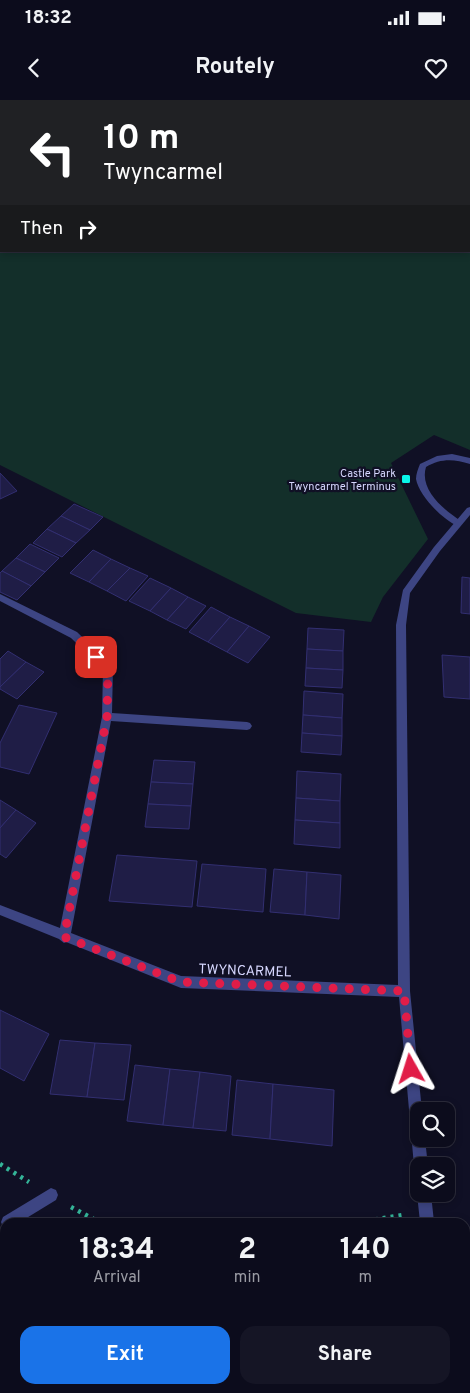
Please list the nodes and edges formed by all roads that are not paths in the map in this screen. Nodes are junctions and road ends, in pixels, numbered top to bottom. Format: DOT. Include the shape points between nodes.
graph roads {
  1 [pos="470,461"];
  2 [pos="470,510"];
  3 [pos="458,523"];
  4 [pos="0,597"];
  5 [pos="107,717"];
  6 [pos="247,726"];
  7 [pos="0,910"];
  8 [pos="64,937"];
  9 [pos="404,991"];
  10 [pos="420,1157"];
  11 [pos="51,1195"];
  12 [pos="425,1202"];
  13 [pos="426,1217"];
  14 [pos="14,1218"];
  1 -- 3 [label="street" via="456,457 438,458 423,466 420,474 421,484 444,514"];
  2 -- 3 [label="street"];
  3 -- 9 [label="street" via="406,592 401,625"];
  4 -- 5 [label="street" via="74,635 108,668"];
  5 -- 6 [label="street"];
  5 -- 8 [label="street"];
  7 -- 8 [label="street, TWYNCARMEL"];
  8 -- 9 [label="street, TWYNCARMEL" via="181,982"];
  9 -- 10 [label="street"];
  11 -- 14 [label="street"];
  12 -- 13 [label="street"];
}
